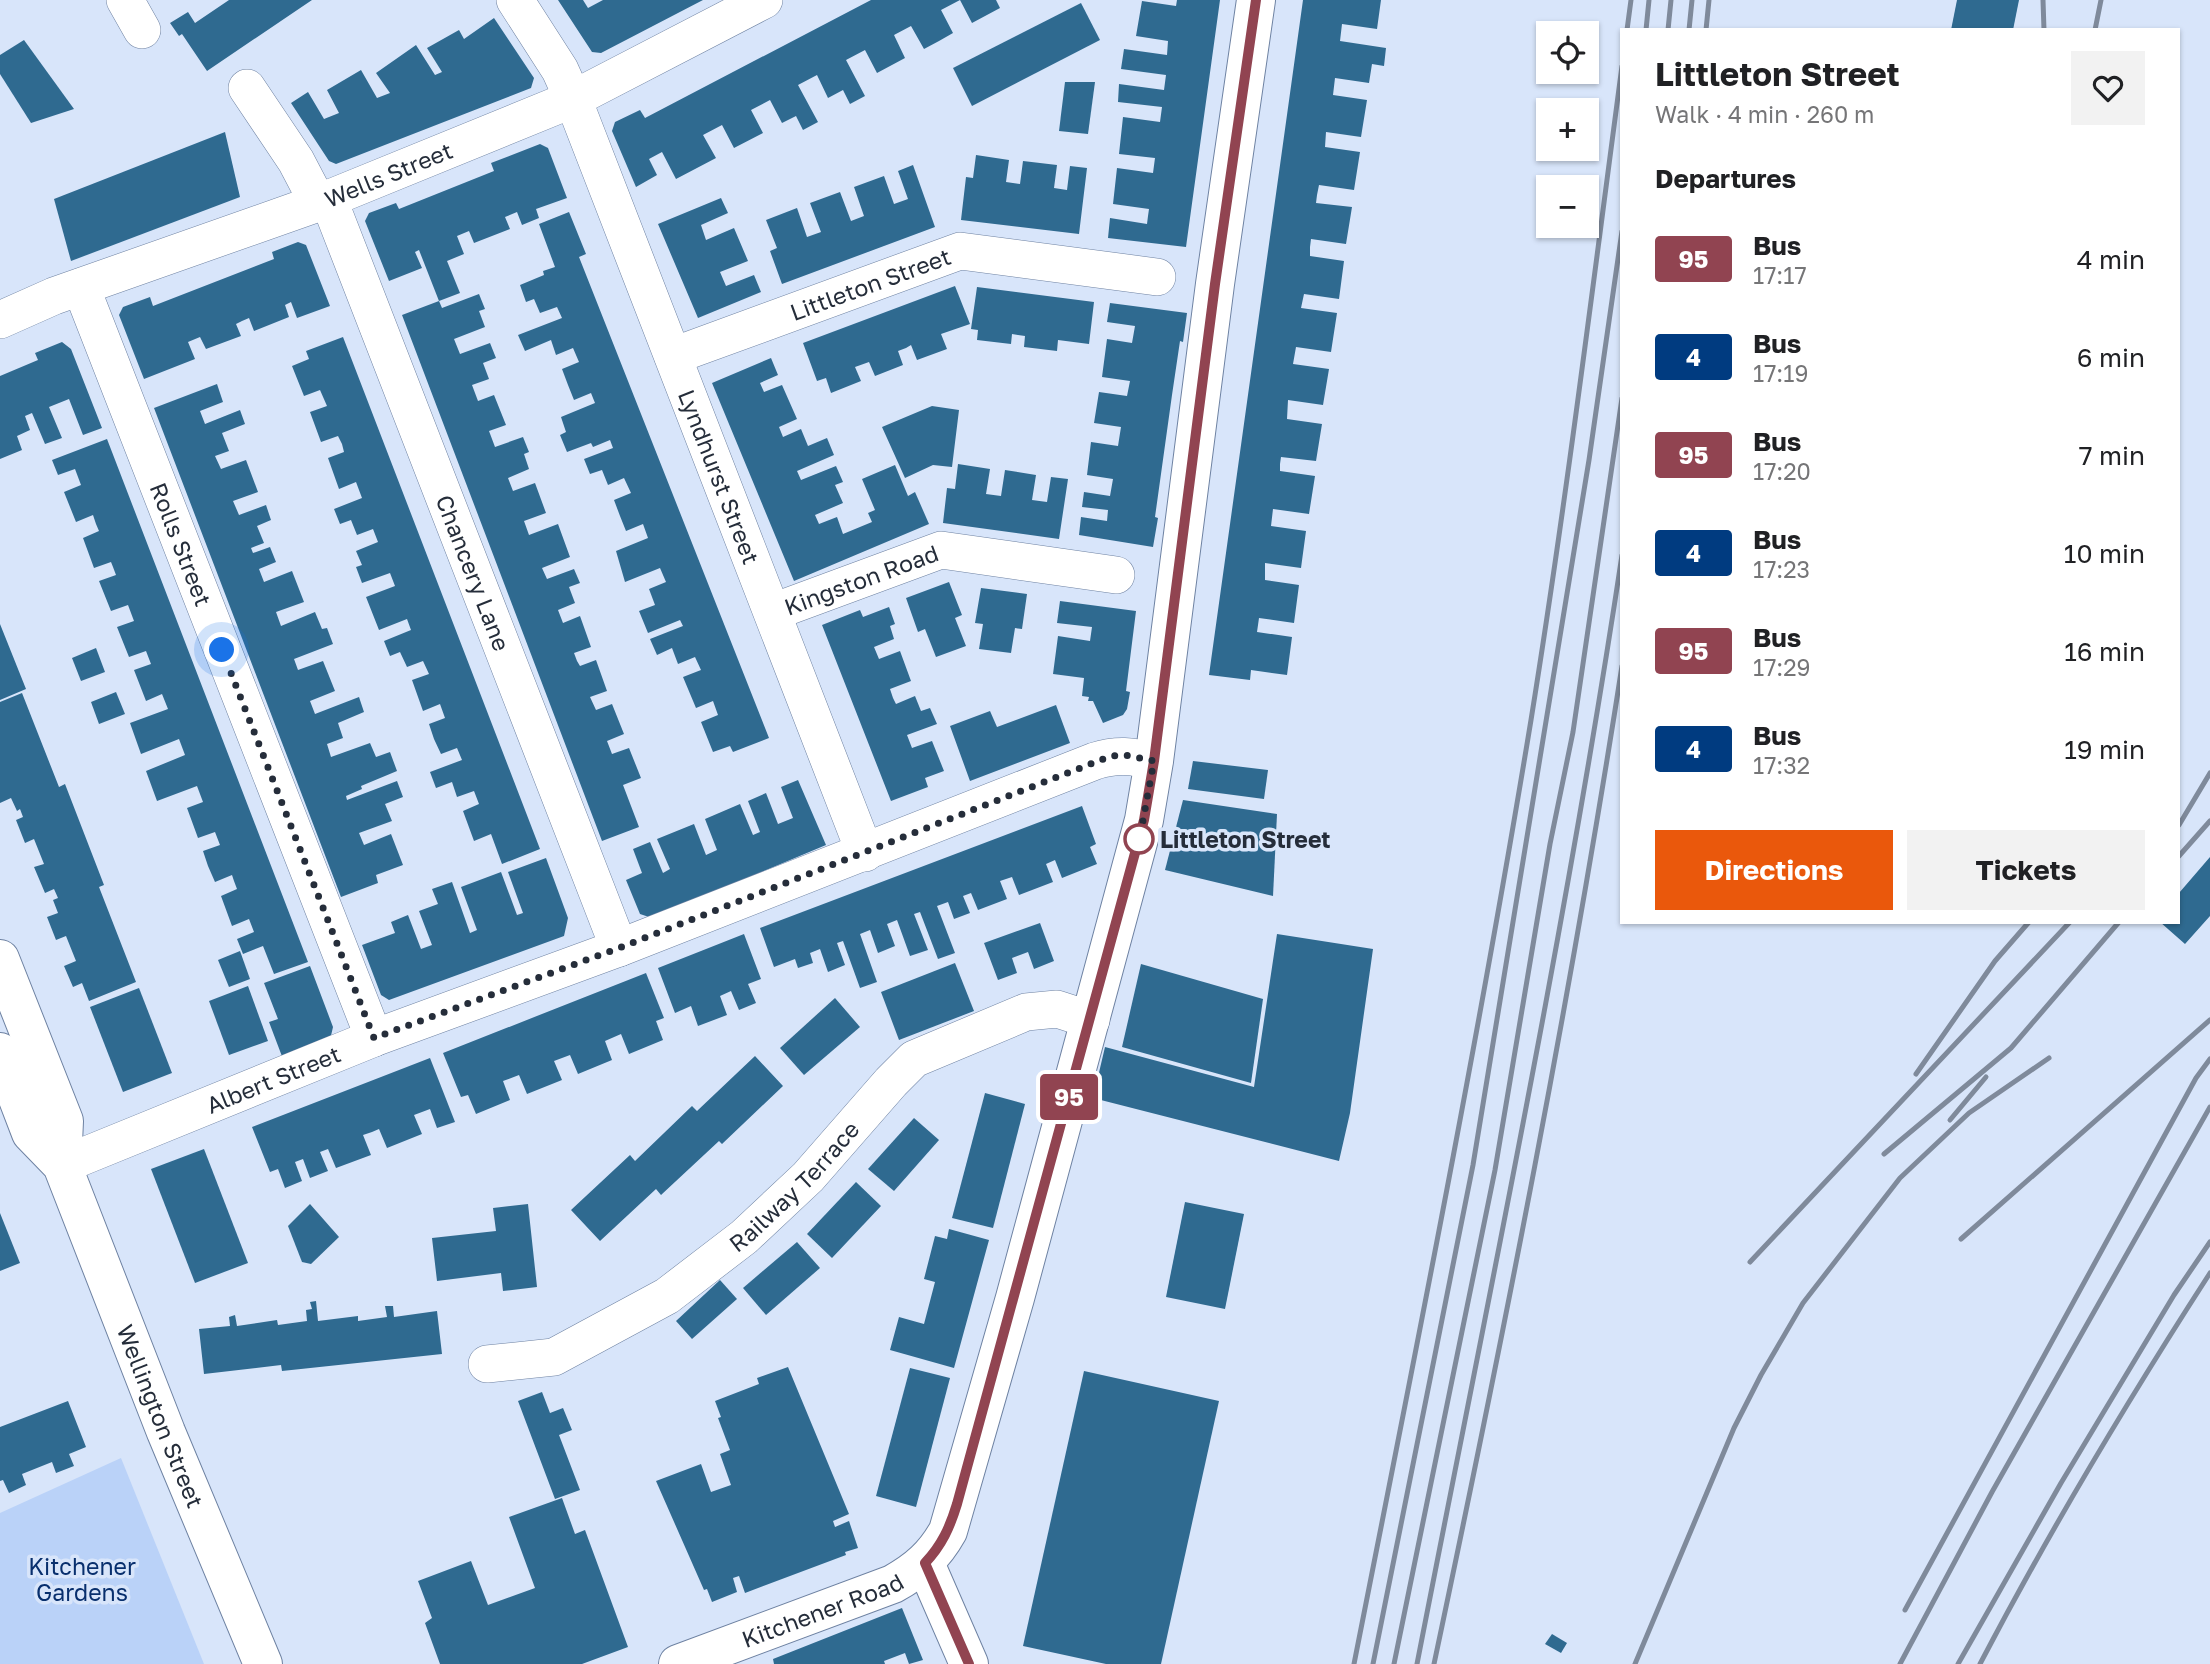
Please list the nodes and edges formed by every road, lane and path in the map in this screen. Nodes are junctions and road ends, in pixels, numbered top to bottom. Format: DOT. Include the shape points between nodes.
graph roads {
  1 [pos="515,0"];
  2 [pos="764,0"];
  3 [pos="1256,0"];
  4 [pos="247,88"];
  5 [pos="573,99"];
  6 [pos="323,200"];
  7 [pos="1157,277"];
  8 [pos="81,287"];
  9 [pos="0,320"];
  10 [pos="673,356"];
  11 [pos="1116,575"];
  12 [pos="773,612"];
  13 [pos="1154,761"];
  14 [pos="865,853"];
  15 [pos="619,948"];
  16 [pos="0,959"];
  17 [pos="1091,1020"];
  18 [pos="374,1038"];
  19 [pos="0,1052"];
  20 [pos="62,1165"];
  21 [pos="487,1364"];
  22 [pos="925,1563"];
  23 [pos="735,1654"];
  24 [pos="259,1660"];
  25 [pos="678,1664"];
  26 [pos="969,1664"];
  1 -- 5 [label="street, Lyndhurst Street"];
  2 -- 5 [label="street, Wells Street"];
  3 -- 13 [label="street, Kitchener Road"];
  4 -- 6 [label="street, Chancery Lane"];
  5 -- 6 [label="street, Wells Street"];
  5 -- 10 [label="street, Lyndhurst Street"];
  6 -- 8 [label="street, Wells Street"];
  6 -- 15 [label="street, Chancery Lane"];
  7 -- 10 [label="street, Littleton Street" via="960,251"];
  8 -- 9 [label="street, Wells Street"];
  8 -- 18 [label="street, Rolls Street"];
  10 -- 12 [label="street, Lyndhurst Street"];
  11 -- 12 [label="street, Kingston Road" via="941,550"];
  12 -- 14 [label="street, Lyndhurst Street"];
  13 -- 14 [label="street, Albert Street" via="1125,755 1103,758"];
  13 -- 17 [label="street, Kitchener Road" via="1144,820"];
  14 -- 15 [label="street, Albert Street"];
  15 -- 18 [label="street, Albert Street"];
  16 -- 20 [label="street, Wellington Street" via="64,1121"];
  17 -- 21 [label="street, Railway Terrace" via="1057,1009 1026,1012 914,1059 799,1186 744,1237 667,1296 554,1357"];
  17 -- 22 [label="street, Kitchener Road" via="957,1504 939,1549"];
  18 -- 20 [label="street, Albert Street"];
  19 -- 20 [label="street, Wellington Street" via="31,1133"];
  20 -- 24 [label="street, Wellington Street"];
  22 -- 23 [label="street, Kitchener Road" via="893,1584"];
  22 -- 26 [label="street"];
  23 -- 25 [label="street, Kitchener Road"];
}
